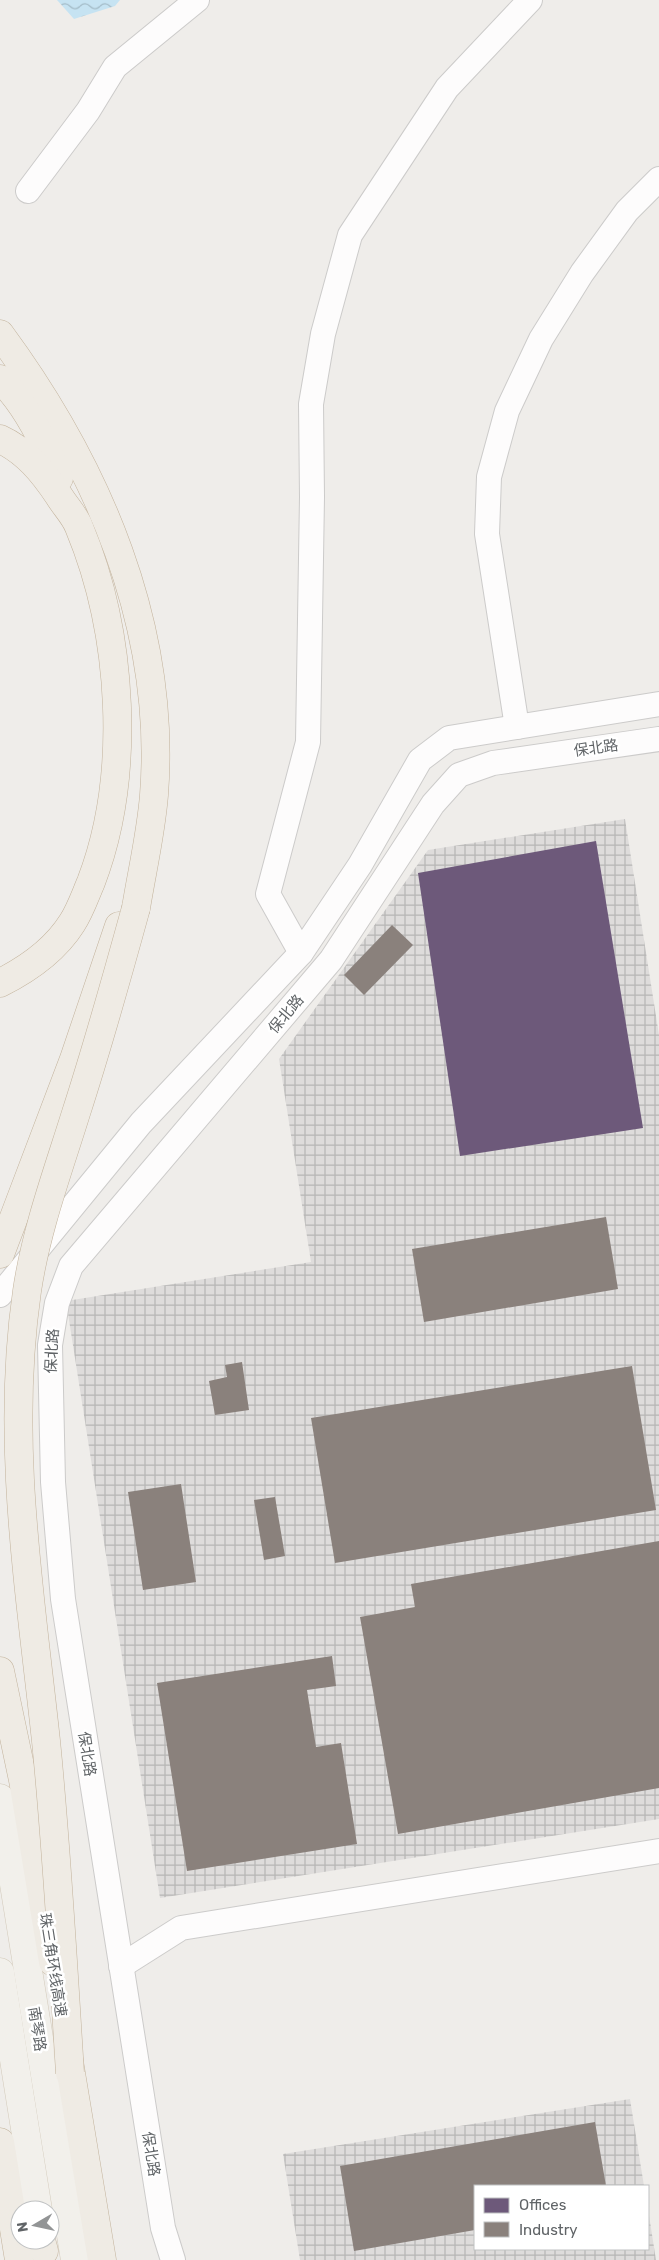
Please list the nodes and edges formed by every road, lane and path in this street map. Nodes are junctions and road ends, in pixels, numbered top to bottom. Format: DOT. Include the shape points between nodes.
graph roads {
  1 [pos="197,0"];
  2 [pos="530,0"];
  3 [pos="659,180"];
  4 [pos="28,191"];
  5 [pos="0,334"];
  6 [pos="0,379"];
  7 [pos="0,439"];
  8 [pos="79,526"];
  9 [pos="659,704"];
  10 [pos="517,727"];
  11 [pos="659,739"];
  12 [pos="131,907"];
  13 [pos="301,953"];
  14 [pos="0,983"];
  15 [pos="0,1254"];
  16 [pos="0,1295"];
  17 [pos="0,1671"];
  18 [pos="0,1798"];
  19 [pos="659,1851"];
  20 [pos="120,1966"];
  21 [pos="0,1972"];
  22 [pos="70,2073"];
  23 [pos="0,2125"];
  24 [pos="0,2142"];
  25 [pos="26,2200"];
  26 [pos="36,2200"];
  27 [pos="19,2260"];
  28 [pos="75,2260"];
  29 [pos="102,2260"];
  30 [pos="173,2260"];
  1 -- 4 [label="street" via="115,67 88,111"];
  2 -- 13 [label="street" via="447,88 350,235 322,334 311,404 308,742 268,894"];
  3 -- 10 [label="street" via="627,212 582,273 541,340 507,411 489,477 487,534"];
  5 -- 12 [label="highway" via="68,438 116,540 144,639 153,694 154,796 146,849"];
  6 -- 8 [label="highway" via="36,430"];
  7 -- 8 [label="highway" via="30,458"];
  8 -- 14 [label="highway" via="108,624 114,661 118,710 108,826 102,852 72,923 50,950"];
  9 -- 10 [label="street"];
  10 -- 13 [label="street" via="449,738 420,760 360,865"];
  11 -- 20 [label="street, 保北路" via="493,763 459,775 433,804 331,960 71,1266 57,1303 50,1345 53,1482 63,1599"];
  12 -- 15 [label="highway"];
  12 -- 22 [label="highway, bridge" via="101,1035 40,1231 28,1289 19,1372 22,1528 48,1760"];
  13 -- 16 [label="street" via="141,1123"];
  17 -- 22 [label="highway, 珠三角环线高速, bridge" via="23,1780"];
  18 -- 28 [label="main road, 南琴路"];
  19 -- 20 [label="street" via="181,1928"];
  20 -- 30 [label="street, 保北路" via="163,2228"];
  21 -- 26 [label="main road, 南琴路"];
  22 -- 29 [label="highway, 珠三角环线高速"];
  23 -- 25 [label="highway"];
  24 -- 27 [label="highway"];
}
